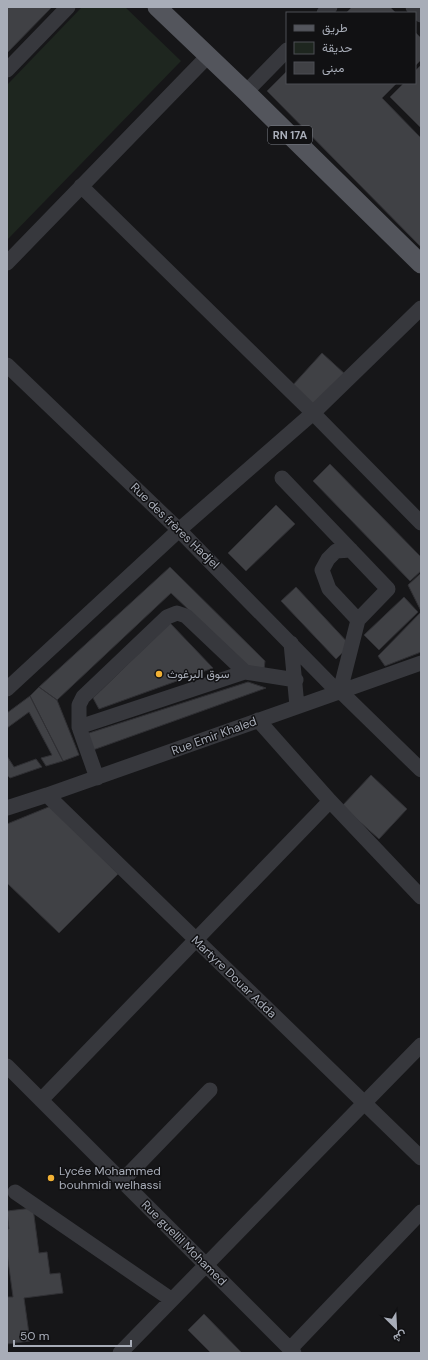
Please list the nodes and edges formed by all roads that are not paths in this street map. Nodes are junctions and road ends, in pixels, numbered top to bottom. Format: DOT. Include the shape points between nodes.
graph roads {
  1 [pos="68,7"];
  2 [pos="157,7"];
  3 [pos="413,7"];
  4 [pos="421,15"];
  5 [pos="286,51"];
  6 [pos="208,56"];
  7 [pos="7,70"];
  8 [pos="246,92"];
  9 [pos="81,186"];
  10 [pos="7,263"];
  11 [pos="421,264"];
  12 [pos="421,308"];
  13 [pos="7,364"];
  14 [pos="313,413"];
  15 [pos="282,478"];
  16 [pos="421,523"];
  17 [pos="180,530"];
  18 [pos="351,550"];
  19 [pos="358,620"];
  20 [pos="292,643"];
  21 [pos="421,663"];
  22 [pos="244,672"];
  23 [pos="296,680"];
  24 [pos="7,689"];
  25 [pos="339,691"];
  26 [pos="297,706"];
  27 [pos="258,720"];
  28 [pos="79,727"];
  29 [pos="421,770"];
  30 [pos="96,778"];
  31 [pos="47,796"];
  32 [pos="330,801"];
  33 [pos="7,808"];
  34 [pos="421,897"];
  35 [pos="196,940"];
  36 [pos="421,1045"];
  37 [pos="7,1066"];
  38 [pos="210,1090"];
  39 [pos="41,1100"];
  40 [pos="364,1103"];
  41 [pos="421,1158"];
  42 [pos="122,1181"];
  43 [pos="15,1192"];
  44 [pos="421,1212"];
  45 [pos="206,1265"];
  46 [pos="172,1300"];
  47 [pos="292,1351"];
  48 [pos="120,1353"];
  1 -- 7 [label="street"];
  2 -- 6 [label="main road, RN 17A"];
  3 -- 4 [label="street"];
  5 -- 8 [label="street"];
  6 -- 8 [label="main road, RN 17A"];
  6 -- 9 [label="street"];
  8 -- 11 [label="main road, RN 17A"];
  9 -- 10 [label="street"];
  9 -- 14 [label="street"];
  12 -- 14 [label="street"];
  13 -- 17 [label="street, Rue des frères Hadjel"];
  14 -- 16 [label="street"];
  14 -- 17 [label="street"];
  15 -- 18 [label="street"];
  17 -- 20 [label="street, Rue des frères Hadjel"];
  17 -- 24 [label="street"];
  18 -- 19 [label="street" via="388,589"];
  18 -- 19 [label="street" via="336,551 322,570 329,589"];
  19 -- 25 [label="street"];
  20 -- 23 [label="street"];
  20 -- 25 [label="street, Rue des frères Hadjel"];
  21 -- 25 [label="street, Rue Emir Khaled"];
  22 -- 23 [label="street"];
  22 -- 28 [label="street"];
  22 -- 28 [label="street" via="186,616 177,613 167,617 83,697 79,705"];
  23 -- 26 [label="street"];
  25 -- 26 [label="street, Rue Emir Khaled"];
  25 -- 29 [label="street, Rue des frères Hadjel"];
  26 -- 27 [label="street, Rue Emir Khaled"];
  27 -- 30 [label="street, Rue Emir Khaled"];
  27 -- 32 [label="street"];
  28 -- 30 [label="street"];
  30 -- 31 [label="street, Rue Emir Khaled"];
  31 -- 33 [label="street, Rue Emir Khaled"];
  31 -- 35 [label="street, Martyre Douar Adda"];
  32 -- 34 [label="street"];
  32 -- 35 [label="street"];
  35 -- 39 [label="street"];
  35 -- 40 [label="street, Martyre Douar Adda"];
  36 -- 40 [label="street"];
  37 -- 39 [label="street, Rue guellil Mohamed"];
  38 -- 42 [label="street"];
  39 -- 42 [label="street, Rue guellil Mohamed"];
  40 -- 41 [label="street, Martyre Douar Adda"];
  40 -- 45 [label="street"];
  42 -- 45 [label="street, Rue guellil Mohamed"];
  43 -- 46 [label="street"];
  44 -- 47 [label="street"];
  45 -- 46 [label="street"];
  45 -- 47 [label="street, Rue guellil Mohamed"];
  46 -- 48 [label="street"];
}
